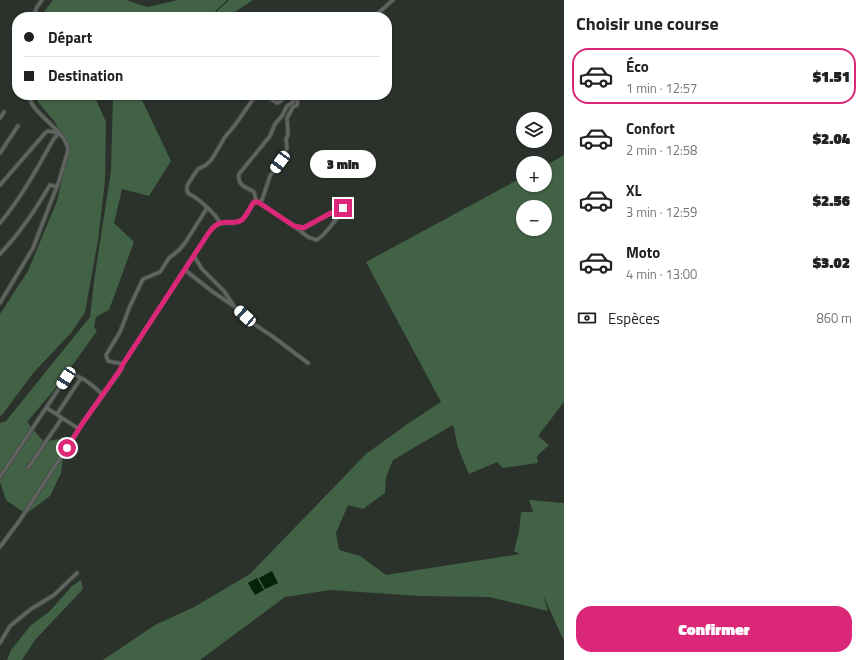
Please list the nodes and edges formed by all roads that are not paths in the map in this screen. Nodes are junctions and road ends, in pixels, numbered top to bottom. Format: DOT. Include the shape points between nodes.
graph roads {
  1 [pos="42,0"];
  2 [pos="393,0"];
  3 [pos="35,12"];
  4 [pos="380,12"];
  5 [pos="31,100"];
  6 [pos="252,100"];
  7 [pos="272,100"];
  8 [pos="282,100"];
  9 [pos="294,100"];
  10 [pos="297,100"];
  11 [pos="4,112"];
  12 [pos="0,118"];
  13 [pos="18,126"];
  14 [pos="58,133"];
  15 [pos="0,153"];
  16 [pos="0,185"];
  17 [pos="57,187"];
  18 [pos="345,199"];
  19 [pos="256,202"];
  20 [pos="207,208"];
  21 [pos="339,214"];
  22 [pos="0,223"];
  23 [pos="220,223"];
  24 [pos="294,226"];
  25 [pos="0,254"];
  26 [pos="194,256"];
  27 [pos="185,270"];
  28 [pos="0,303"];
  29 [pos="235,307"];
  30 [pos="308,363"];
  31 [pos="123,364"];
  32 [pos="80,378"];
  33 [pos="103,395"];
  34 [pos="47,408"];
  35 [pos="57,414"];
  36 [pos="62,418"];
  37 [pos="79,429"];
  38 [pos="28,468"];
  39 [pos="0,477"];
  40 [pos="0,547"];
  41 [pos="77,573"];
  42 [pos="0,643"];
  1 -- 3 [label="street"];
  2 -- 4 [label="street"];
  5 -- 14 [label="street"];
  6 -- 20 [label="street" via="224,137 212,159 198,169 187,186 189,194"];
  7 -- 8 [label="street" via="276,103"];
  9 -- 19 [label="street" via="275,124 270,136 239,174 241,185 255,193"];
  10 -- 19 [label="street" via="297,105 287,118 285,153 270,176 262,200"];
  11 -- 12 [label="street"];
  13 -- 15 [label="street"];
  14 -- 16 [label="street" via="46,132"];
  14 -- 17 [label="street" via="68,149"];
  14 -- 22 [label="street" via="13,208"];
  17 -- 25 [label="street" via="50,184 32,216"];
  17 -- 28 [label="street" via="33,248"];
  18 -- 21 [label="street"];
  19 -- 23 [label="street" via="240,221"];
  19 -- 24 [label="street"];
  20 -- 23 [label="street" via="217,216"];
  20 -- 31 [label="street" via="179,250 169,258 160,272 143,279 120,332 106,355 108,361"];
  21 -- 24 [label="street" via="331,213 304,228"];
  21 -- 24 [label="street" via="318,240 313,240"];
  23 -- 26 [label="street" via="212,228"];
  26 -- 27 [label="street"];
  26 -- 29 [label="street"];
  27 -- 29 [label="street"];
  27 -- 31 [label="street"];
  29 -- 30 [label="street"];
  31 -- 33 [label="street"];
  32 -- 33 [label="street"];
  32 -- 34 [label="street" via="68,375"];
  32 -- 35 [label="street"];
  33 -- 37 [label="street"];
  34 -- 35 [label="street"];
  34 -- 39 [label="street"];
  35 -- 36 [label="street"];
  36 -- 37 [label="street"];
  36 -- 38 [label="street"];
  37 -- 40 [label="street"];
  41 -- 42 [label="street" via="54,595 10,626"];
}
